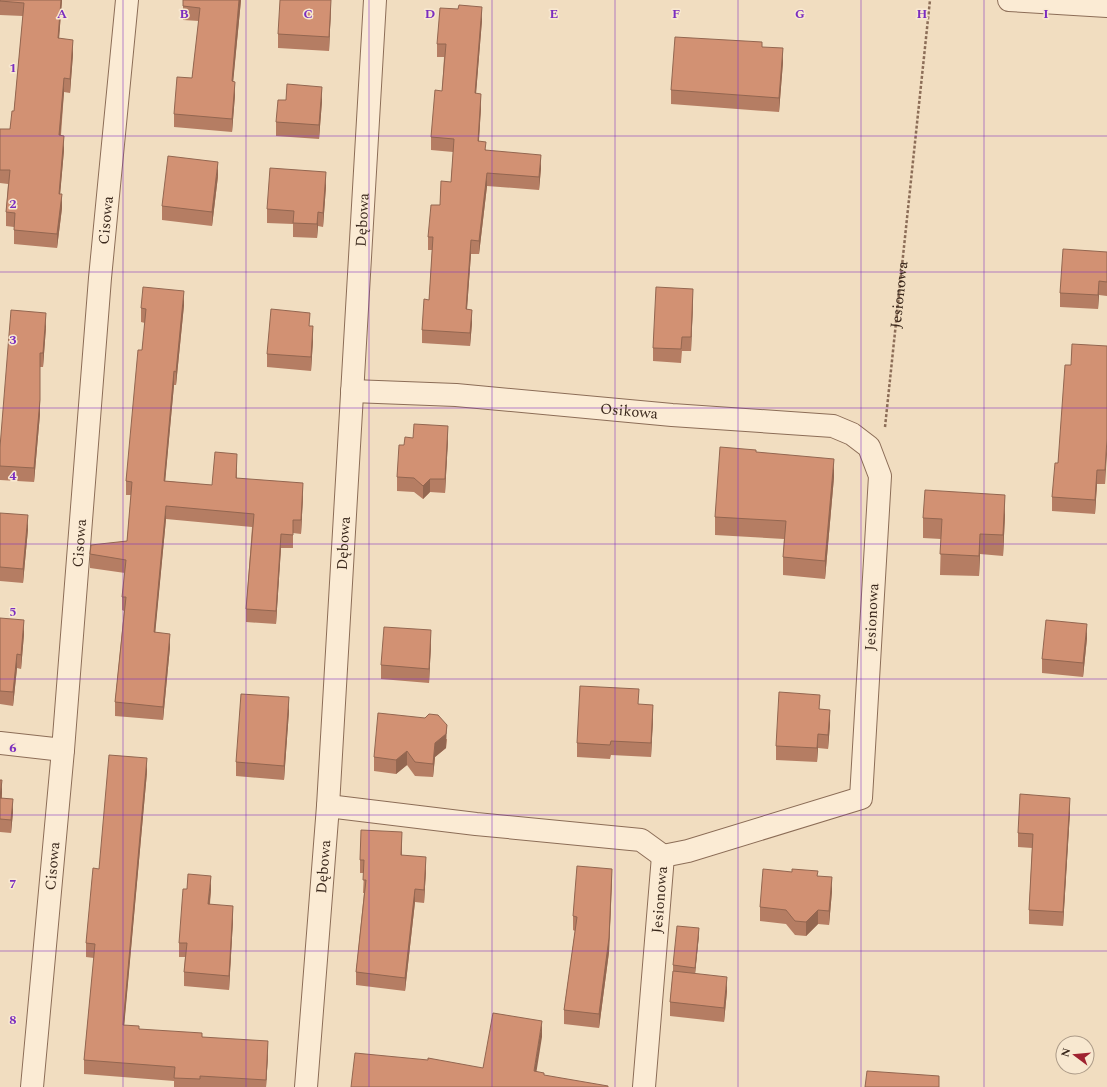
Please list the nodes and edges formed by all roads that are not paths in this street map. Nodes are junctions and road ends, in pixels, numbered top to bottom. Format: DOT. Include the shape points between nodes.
graph roads {
  1 [pos="127,0"];
  2 [pos="375,0"];
  3 [pos="1009,0"];
  4 [pos="1107,6"];
  5 [pos="352,391"];
  6 [pos="880,476"];
  7 [pos="0,743"];
  8 [pos="63,750"];
  9 [pos="328,806"];
  10 [pos="662,856"];
  11 [pos="32,1087"];
  12 [pos="306,1087"];
  13 [pos="644,1087"];
  1 -- 8 [label="street, Cisowa" via="100,278"];
  2 -- 5 [label="street, Dębowa"];
  3 -- 4 [label="street"];
  5 -- 6 [label="street, Osikowa" via="456,395 672,415 833,426 852,434 869,447"];
  5 -- 9 [label="street, Dębowa"];
  6 -- 10 [label="street, Jesionowa" via="861,798"];
  7 -- 8 [label="street"];
  8 -- 11 [label="street, Cisowa"];
  9 -- 10 [label="street" via="641,840"];
  9 -- 12 [label="street, Dębowa"];
  10 -- 13 [label="street, Jesionowa"];
}
